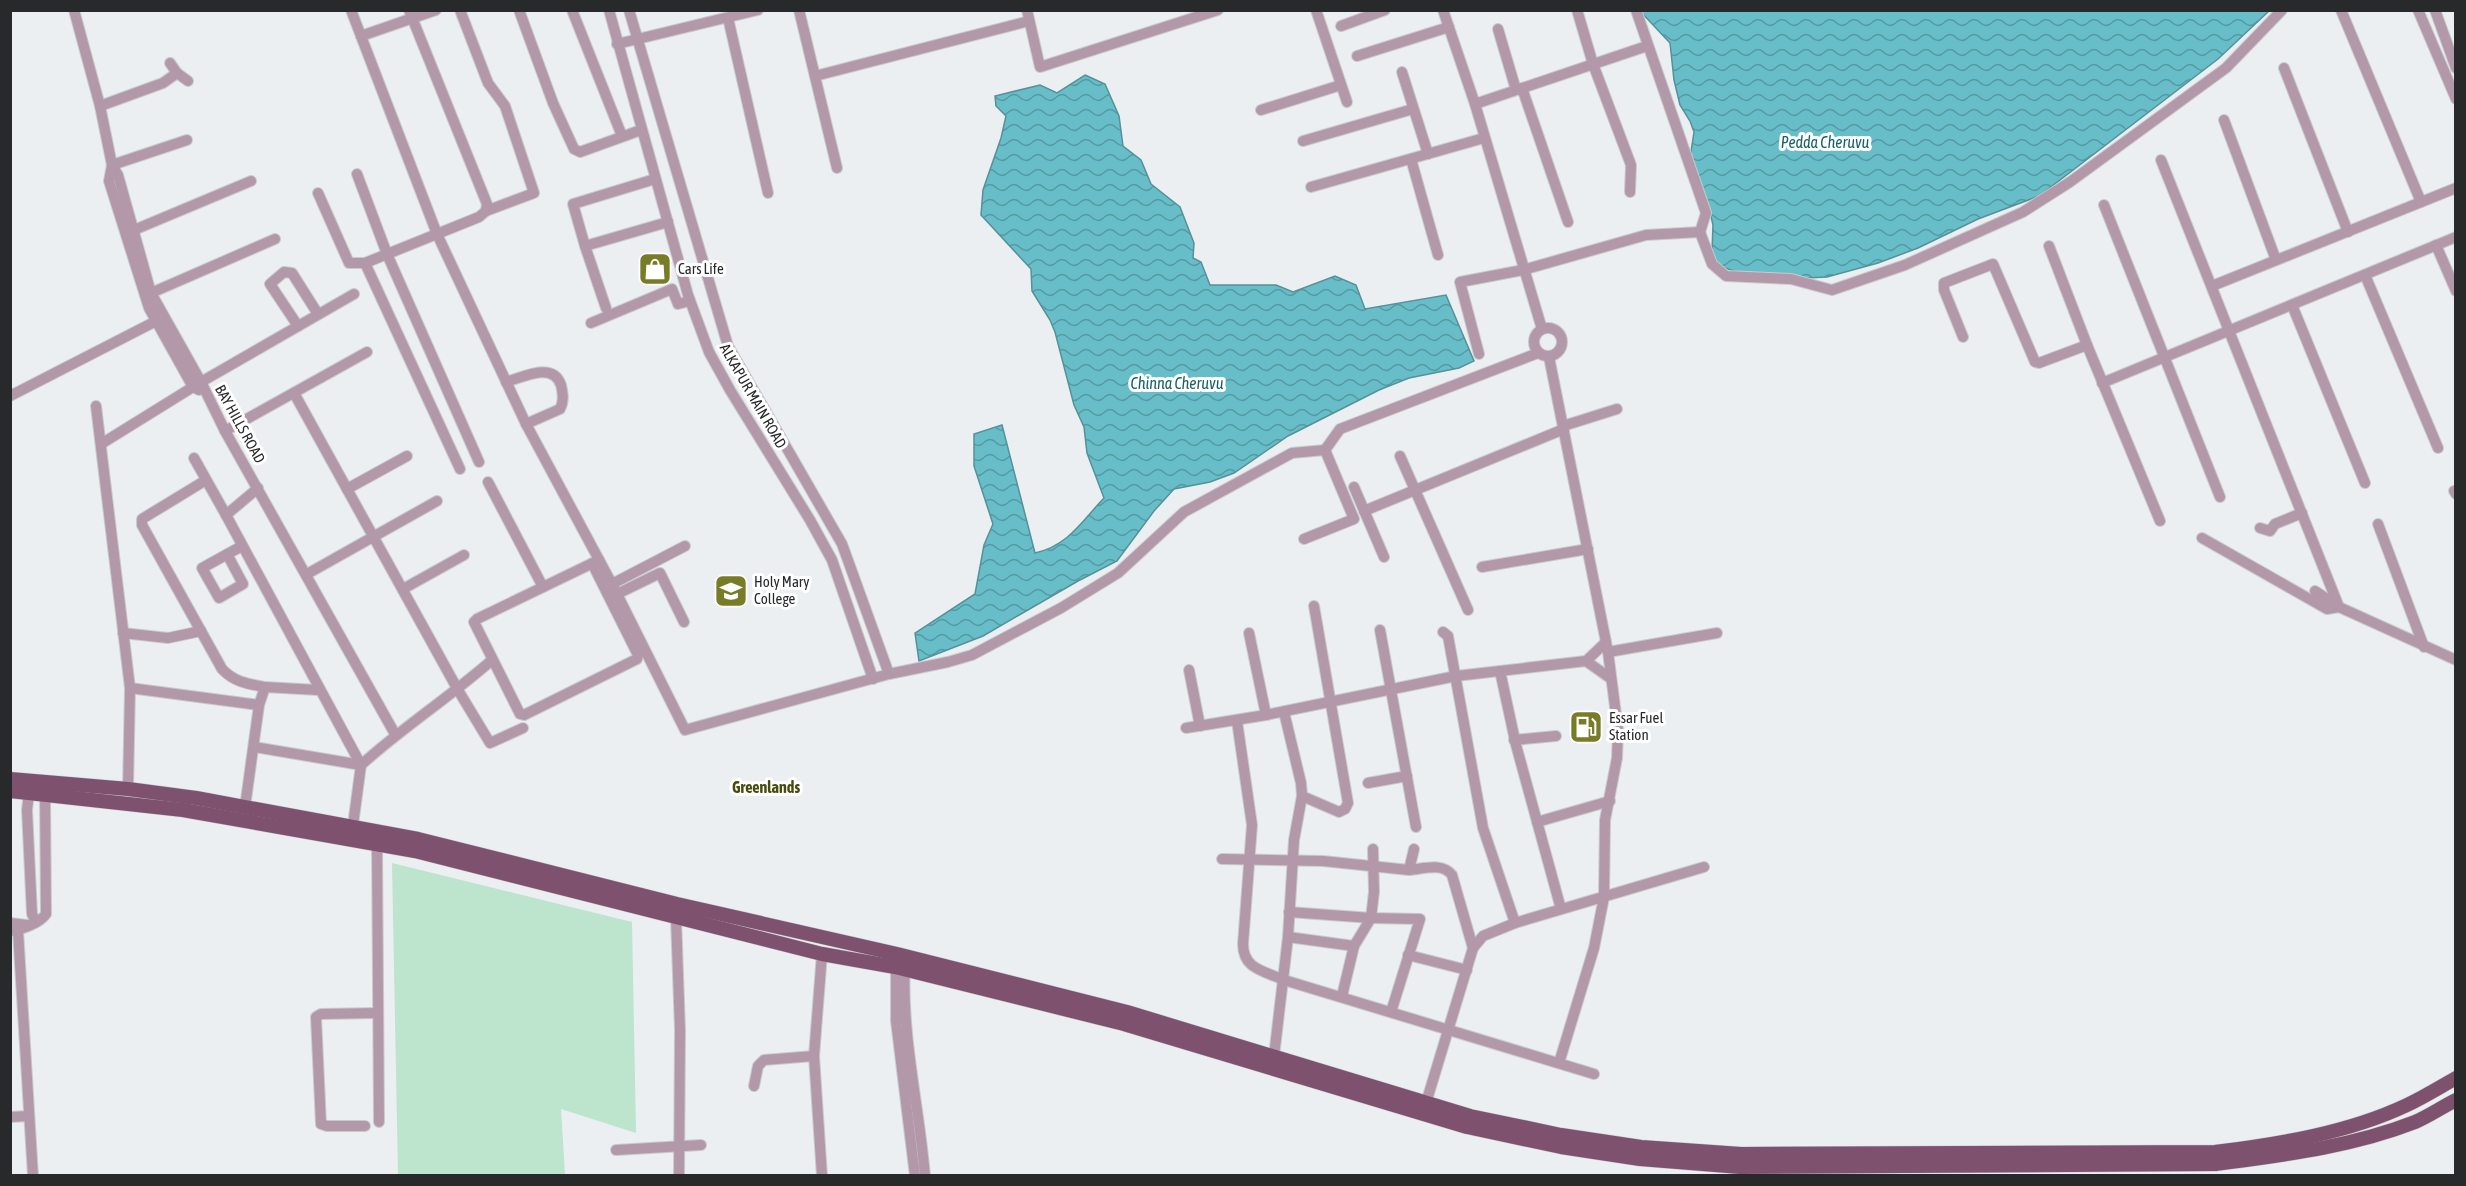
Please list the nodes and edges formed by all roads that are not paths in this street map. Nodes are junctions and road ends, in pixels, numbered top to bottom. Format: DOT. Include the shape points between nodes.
graph roads {
  1 [pos="74,10"];
  2 [pos="351,10"];
  3 [pos="436,10"];
  4 [pos="460,10"];
  5 [pos="519,10"];
  6 [pos="572,10"];
  7 [pos="609,10"];
  8 [pos="629,10"];
  9 [pos="758,10"];
  10 [pos="799,10"];
  11 [pos="1179,10"];
  12 [pos="1218,10"];
  13 [pos="1316,10"];
  14 [pos="1385,10"];
  15 [pos="1443,10"];
  16 [pos="1577,10"];
  17 [pos="1636,10"];
  18 [pos="2282,10"];
  19 [pos="2341,10"];
  20 [pos="2418,10"];
  21 [pos="2435,10"];
  22 [pos="410,14"];
  23 [pos="1028,16"];
  24 [pos="728,18"];
  25 [pos="1182,22"];
  26 [pos="1341,26"];
  27 [pos="1449,27"];
  28 [pos="1497,29"];
  29 [pos="361,36"];
  30 [pos="637,40"];
  31 [pos="617,44"];
  32 [pos="1647,46"];
  33 [pos="1357,56"];
  34 [pos="170,63"];
  35 [pos="1593,64"];
  36 [pos="2284,68"];
  37 [pos="2456,68"];
  38 [pos="1402,72"];
  39 [pos="177,74"];
  40 [pos="815,76"];
  41 [pos="188,81"];
  42 [pos="1341,85"];
  43 [pos="1519,89"];
  44 [pos="2456,99"];
  45 [pos="1347,102"];
  46 [pos="1475,104"];
  47 [pos="100,106"];
  48 [pos="1413,109"];
  49 [pos="1261,110"];
  50 [pos="2224,120"];
  51 [pos="642,130"];
  52 [pos="622,136"];
  53 [pos="1484,138"];
  54 [pos="187,140"];
  55 [pos="1304,141"];
  56 [pos="1428,154"];
  57 [pos="1410,159"];
  58 [pos="2161,160"];
  59 [pos="112,165"];
  60 [pos="837,168"];
  61 [pos="357,174"];
  62 [pos="655,179"];
  63 [pos="250,181"];
  64 [pos="1311,187"];
  65 [pos="2456,188"];
  66 [pos="1630,192"];
  67 [pos="768,193"];
  68 [pos="318,194"];
  69 [pos="2421,202"];
  70 [pos="2104,205"];
  71 [pos="486,211"];
  72 [pos="668,222"];
  73 [pos="1568,222"];
  74 [pos="134,230"];
  75 [pos="1700,232"];
  76 [pos="2348,232"];
  77 [pos="437,234"];
  78 [pos="2456,237"];
  79 [pos="275,239"];
  80 [pos="2436,245"];
  81 [pos="585,246"];
  82 [pos="2049,246"];
  83 [pos="387,254"];
  84 [pos="1438,255"];
  85 [pos="2276,260"];
  86 [pos="365,263"];
  87 [pos="1523,270"];
  88 [pos="2365,275"];
  89 [pos="2212,286"];
  90 [pos="2456,291"];
  91 [pos="151,293"];
  92 [pos="354,294"];
  93 [pos="690,301"];
  94 [pos="2292,305"];
  95 [pos="606,308"];
  96 [pos="318,314"];
  97 [pos="160,319"];
  98 [pos="591,323"];
  99 [pos="298,326"];
  100 [pos="1542,329"];
  101 [pos="2230,330"];
  102 [pos="1963,337"];
  103 [pos="2087,345"];
  104 [pos="367,352"];
  105 [pos="732,353"];
  106 [pos="1538,353"];
  107 [pos="1479,354"];
  108 [pos="1549,357"];
  109 [pos="2164,357"];
  110 [pos="715,363"];
  111 [pos="507,382"];
  112 [pos="2102,383"];
  113 [pos="197,384"];
  114 [pos="294,393"];
  115 [pos="10,396"];
  116 [pos="96,406"];
  117 [pos="1617,409"];
  118 [pos="526,424"];
  119 [pos="1563,428"];
  120 [pos="225,431"];
  121 [pos="101,444"];
  122 [pos="2438,448"];
  123 [pos="1325,450"];
  124 [pos="407,456"];
  125 [pos="1400,456"];
  126 [pos="194,458"];
  127 [pos="479,462"];
  128 [pos="460,469"];
  129 [pos="206,480"];
  130 [pos="488,482"];
  131 [pos="2365,483"];
  132 [pos="258,488"];
  133 [pos="1354,488"];
  134 [pos="347,489"];
  135 [pos="1415,490"];
  136 [pos="2220,496"];
  137 [pos="437,501"];
  138 [pos="1364,511"];
  139 [pos="2302,513"];
  140 [pos="226,515"];
  141 [pos="2160,521"];
  142 [pos="2378,524"];
  143 [pos="2260,528"];
  144 [pos="374,535"];
  145 [pos="2202,538"];
  146 [pos="1304,539"];
  147 [pos="242,546"];
  148 [pos="685,546"];
  149 [pos="1588,549"];
  150 [pos="226,554"];
  151 [pos="464,555"];
  152 [pos="1384,557"];
  153 [pos="596,562"];
  154 [pos="1482,567"];
  155 [pos="307,574"];
  156 [pos="543,587"];
  157 [pos="403,589"];
  158 [pos="614,589"];
  159 [pos="2315,591"];
  160 [pos="1314,606"];
  161 [pos="2339,607"];
  162 [pos="1468,610"];
  163 [pos="684,622"];
  164 [pos="1380,630"];
  165 [pos="201,631"];
  166 [pos="1443,632"];
  167 [pos="123,633"];
  168 [pos="1249,633"];
  169 [pos="1717,633"];
  170 [pos="1607,647"];
  171 [pos="2424,647"];
  172 [pos="492,660"];
  173 [pos="2456,660"];
  174 [pos="1586,661"];
  175 [pos="1189,670"];
  176 [pos="1500,671"];
  177 [pos="890,674"];
  178 [pos="1456,676"];
  179 [pos="1611,678"];
  180 [pos="873,680"];
  181 [pos="265,687"];
  182 [pos="130,688"];
  183 [pos="1391,689"];
  184 [pos="318,690"];
  185 [pos="458,690"];
  186 [pos="1330,702"];
  187 [pos="259,705"];
  188 [pos="1284,712"];
  189 [pos="1266,716"];
  190 [pos="1237,721"];
  191 [pos="1200,726"];
  192 [pos="523,728"];
  193 [pos="1186,728"];
  194 [pos="395,734"];
  195 [pos="1556,736"];
  196 [pos="1514,740"];
  197 [pos="254,747"];
  198 [pos="361,765"];
  199 [pos="1407,776"];
  200 [pos="10,779"];
  201 [pos="1368,783"];
  202 [pos="128,789"];
  203 [pos="10,791"];
  204 [pos="76,791"];
  205 [pos="29,793"];
  206 [pos="45,794"];
  207 [pos="1302,796"];
  208 [pos="1610,801"];
  209 [pos="245,807"];
  210 [pos="1537,822"];
  211 [pos="354,825"];
  212 [pos="1416,827"];
  213 [pos="377,844"];
  214 [pos="1373,849"];
  215 [pos="1414,849"];
  216 [pos="1222,859"];
  217 [pos="1250,859"];
  218 [pos="1292,860"];
  219 [pos="1374,866"];
  220 [pos="1704,867"];
  221 [pos="1409,870"];
  222 [pos="1604,897"];
  223 [pos="1561,909"];
  224 [pos="1289,912"];
  225 [pos="676,918"];
  226 [pos="1371,918"];
  227 [pos="1515,923"];
  228 [pos="20,926"];
  229 [pos="1288,937"];
  230 [pos="1354,946"];
  231 [pos="1473,948"];
  232 [pos="822,954"];
  233 [pos="1408,955"];
  234 [pos="901,962"];
  235 [pos="1467,970"];
  236 [pos="1284,980"];
  237 [pos="1342,996"];
  238 [pos="1390,1012"];
  239 [pos="378,1013"];
  240 [pos="1449,1030"];
  241 [pos="814,1056"];
  242 [pos="1274,1056"];
  243 [pos="1559,1063"];
  244 [pos="1594,1074"];
  245 [pos="2456,1078"];
  246 [pos="754,1086"];
  247 [pos="2456,1100"];
  248 [pos="1426,1102"];
  249 [pos="29,1116"];
  250 [pos="10,1117"];
  251 [pos="378,1122"];
  252 [pos="365,1126"];
  253 [pos="701,1145"];
  254 [pos="678,1146"];
  255 [pos="616,1150"];
  256 [pos="920,1174"];
  257 [pos="33,1176"];
  258 [pos="679,1176"];
  259 [pos="822,1176"];
  1 -- 47 [label="street"];
  2 -- 29 [label="street"];
  3 -- 22 [label="street"];
  4 -- 71 [label="street" via="488,83 505,106 534,193"];
  5 -- 52 [label="street" via="574,149 580,152"];
  6 -- 52 [label="street"];
  7 -- 31 [label="street, ALKAPUR MAIN ROAD"];
  8 -- 30 [label="street, ALKAPUR MAIN ROAD"];
  9 -- 24 [label="street"];
  10 -- 40 [label="street"];
  11 -- 25 [label="street"];
  12 -- 25 [label="street"];
  13 -- 42 [label="street"];
  14 -- 26 [label="street"];
  15 -- 27 [label="street"];
  16 -- 35 [label="street"];
  17 -- 32 [label="street"];
  18 -- 75 [label="street" via="2226,68 2070,182 2023,212 1905,265 1832,290 1791,279 1726,276 1712,264"];
  19 -- 69 [label="street"];
  20 -- 44 [label="street"];
  21 -- 37 [label="street"];
  22 -- 29 [label="street"];
  22 -- 71 [label="street" via="487,204"];
  23 -- 25 [label="street" via="1040,67"];
  23 -- 40 [label="street"];
  24 -- 30 [label="street"];
  24 -- 67 [label="street"];
  27 -- 33 [label="street"];
  27 -- 46 [label="street"];
  28 -- 43 [label="street"];
  29 -- 77 [label="street"];
  30 -- 31 [label="street"];
  30 -- 105 [label="street, ALKAPUR MAIN ROAD"];
  31 -- 51 [label="street, ALKAPUR MAIN ROAD"];
  32 -- 35 [label="street"];
  32 -- 75 [label="street" via="1706,213"];
  34 -- 39 [label="street"];
  35 -- 43 [label="street"];
  35 -- 66 [label="street" via="1631,165"];
  36 -- 76 [label="street"];
  38 -- 48 [label="street"];
  39 -- 41 [label="street"];
  39 -- 47 [label="street"];
  40 -- 60 [label="street"];
  42 -- 45 [label="street"];
  42 -- 49 [label="street"];
  43 -- 46 [label="street"];
  43 -- 73 [label="street"];
  46 -- 53 [label="street"];
  47 -- 59 [label="street"];
  48 -- 55 [label="street"];
  48 -- 56 [label="street"];
  50 -- 85 [label="street"];
  51 -- 52 [label="street"];
  51 -- 62 [label="street, ALKAPUR MAIN ROAD"];
  53 -- 56 [label="street"];
  53 -- 87 [label="street"];
  54 -- 59 [label="street"];
  56 -- 57 [label="street"];
  57 -- 64 [label="street"];
  57 -- 84 [label="street"];
  58 -- 89 [label="street"];
  59 -- 74 [label="street"];
  59 -- 97 [label="street" via="109,181 149,308"];
  61 -- 83 [label="street"];
  62 -- 72 [label="street, ALKAPUR MAIN ROAD"];
  62 -- 81 [label="street" via="573,204"];
  63 -- 74 [label="street"];
  65 -- 69 [label="street"];
  68 -- 86 [label="street" via="345,259 349,263"];
  69 -- 76 [label="street"];
  70 -- 109 [label="street"];
  71 -- 77 [label="street"];
  72 -- 81 [label="street"];
  72 -- 93 [label="street, ALKAPUR MAIN ROAD"];
  74 -- 91 [label="street"];
  75 -- 87 [label="street" via="1646,235"];
  76 -- 85 [label="street"];
  77 -- 83 [label="street"];
  77 -- 111 [label="street"];
  78 -- 80 [label="street"];
  79 -- 91 [label="street"];
  80 -- 88 [label="street"];
  80 -- 90 [label="street"];
  81 -- 95 [label="street"];
  82 -- 103 [label="street"];
  83 -- 86 [label="street"];
  83 -- 127 [label="street"];
  85 -- 89 [label="street"];
  86 -- 128 [label="street"];
  87 -- 100 [label="street"];
  87 -- 107 [label="street" via="1460,282"];
  88 -- 94 [label="street"];
  88 -- 122 [label="street"];
  89 -- 101 [label="street"];
  91 -- 97 [label="street"];
  92 -- 96 [label="street"];
  93 -- 98 [label="street" via="678,304 672,289"];
  93 -- 110 [label="street, ALKAPUR MAIN ROAD"];
  94 -- 101 [label="street"];
  94 -- 131 [label="street"];
  96 -- 99 [label="street"];
  96 -- 99 [label="street" via="292,273 284,272 270,284"];
  97 -- 113 [label="street"];
  97 -- 115 [label="street"];
  99 -- 113 [label="street"];
  100 -- 106 [label="street" via="1534,340"];
  100 -- 108 [label="street" via="1554,329 1562,339 1561,349"];
  101 -- 109 [label="street"];
  101 -- 139 [label="street"];
  102 -- 103 [label="street" via="1944,283 1993,264 2036,362"];
  103 -- 112 [label="street"];
  104 -- 114 [label="street"];
  105 -- 110 [label="street"];
  105 -- 177 [label="street, ALKAPUR MAIN ROAD" via="842,544"];
  106 -- 108 [label="street"];
  106 -- 123 [label="street" via="1340,429"];
  108 -- 119 [label="street"];
  109 -- 112 [label="street"];
  109 -- 136 [label="street"];
  110 -- 180 [label="street, ALKAPUR MAIN ROAD" via="831,560"];
  111 -- 118 [label="street"];
  111 -- 118 [label="street" via="544,372 559,380 563,402 560,409"];
  112 -- 141 [label="street"];
  113 -- 120 [label="street, BAY HILLS ROAD"];
  113 -- 121 [label="street"];
  114 -- 120 [label="street"];
  114 -- 134 [label="street"];
  116 -- 121 [label="street"];
  117 -- 119 [label="street"];
  118 -- 153 [label="street"];
  119 -- 135 [label="street"];
  119 -- 149 [label="street"];
  120 -- 132 [label="street, BAY HILLS ROAD"];
  121 -- 167 [label="street"];
  123 -- 146 [label="street" via="1354,519"];
  123 -- 177 [label="street" via="1292,453 1184,512 1118,573 1010,637 972,655"];
  124 -- 134 [label="street"];
  125 -- 135 [label="street"];
  126 -- 129 [label="street"];
  129 -- 140 [label="street"];
  129 -- 165 [label="street" via="142,519"];
  130 -- 156 [label="street"];
  132 -- 140 [label="street, BAY HILLS ROAD"];
  132 -- 155 [label="street"];
  133 -- 138 [label="street"];
  134 -- 144 [label="street"];
  135 -- 138 [label="street"];
  135 -- 162 [label="street"];
  137 -- 144 [label="street"];
  138 -- 152 [label="street"];
  139 -- 143 [label="street" via="2275,524 2270,531"];
  139 -- 161 [label="street"];
  140 -- 147 [label="street"];
  142 -- 171 [label="street"];
  144 -- 155 [label="street"];
  144 -- 157 [label="street"];
  145 -- 161 [label="street" via="2327,609"];
  147 -- 150 [label="street"];
  147 -- 184 [label="street"];
  148 -- 158 [label="street"];
  149 -- 154 [label="street"];
  149 -- 170 [label="street"];
  151 -- 157 [label="street"];
  153 -- 156 [label="street"];
  153 -- 158 [label="street"];
  153 -- 172 [label="street" via="637,659 524,715 518,711"];
  155 -- 194 [label="street"];
  156 -- 172 [label="street" via="474,622"];
  157 -- 185 [label="street"];
  158 -- 163 [label="street" via="660,573"];
  158 -- 180 [label="street" via="685,730"];
  159 -- 161 [label="street"];
  160 -- 186 [label="street"];
  161 -- 171 [label="street"];
  164 -- 183 [label="street"];
  165 -- 167 [label="street" via="168,638"];
  165 -- 181 [label="street" via="229,676"];
  166 -- 178 [label="street" via="1449,636"];
  167 -- 182 [label="street"];
  168 -- 189 [label="street"];
  169 -- 170 [label="street"];
  170 -- 174 [label="street"];
  170 -- 179 [label="street"];
  171 -- 173 [label="street"];
  172 -- 185 [label="street"];
  174 -- 176 [label="street"];
  174 -- 179 [label="street"];
  175 -- 191 [label="street"];
  176 -- 178 [label="street"];
  176 -- 196 [label="street"];
  177 -- 180 [label="street"];
  178 -- 183 [label="street"];
  178 -- 227 [label="street" via="1483,828"];
  179 -- 208 [label="street" via="1618,738"];
  181 -- 184 [label="street"];
  181 -- 187 [label="street"];
  182 -- 187 [label="street"];
  182 -- 202 [label="street"];
  183 -- 186 [label="street"];
  183 -- 199 [label="street"];
  184 -- 198 [label="street"];
  185 -- 192 [label="street" via="490,743"];
  185 -- 194 [label="street"];
  186 -- 188 [label="street"];
  186 -- 207 [label="street" via="1348,803 1339,812"];
  187 -- 197 [label="street"];
  188 -- 189 [label="street"];
  188 -- 207 [label="street"];
  189 -- 190 [label="street"];
  190 -- 191 [label="street"];
  190 -- 217 [label="street" via="1251,808"];
  191 -- 193 [label="street"];
  194 -- 198 [label="street"];
  195 -- 196 [label="street"];
  196 -- 210 [label="street"];
  197 -- 198 [label="street"];
  197 -- 209 [label="street"];
  198 -- 211 [label="street"];
  199 -- 201 [label="street"];
  199 -- 212 [label="street"];
  200 -- 204 [label="main road"];
  202 -- 204 [label="main road"];
  202 -- 209 [label="main road"];
  203 -- 205 [label="main road"];
  204 -- 206 [label="main road"];
  204 -- 213 [label="main road"];
  205 -- 206 [label="main road"];
  205 -- 228 [label="street" via="33,915"];
  206 -- 228 [label="street" via="46,914"];
  207 -- 218 [label="street"];
  208 -- 210 [label="street"];
  208 -- 222 [label="street" via="1605,820"];
  209 -- 211 [label="main road"];
  210 -- 223 [label="street"];
  211 -- 234 [label="main road"];
  213 -- 225 [label="main road" via="415,850"];
  213 -- 239 [label="street"];
  214 -- 219 [label="street"];
  215 -- 221 [label="street"];
  216 -- 217 [label="street"];
  217 -- 218 [label="street"];
  217 -- 236 [label="street" via="1243,957 1247,963"];
  218 -- 219 [label="street"];
  218 -- 224 [label="street"];
  219 -- 221 [label="street"];
  219 -- 226 [label="street"];
  220 -- 222 [label="street"];
  221 -- 231 [label="street" via="1448,870"];
  222 -- 223 [label="street"];
  222 -- 243 [label="street" via="1594,948"];
  223 -- 227 [label="street"];
  224 -- 226 [label="street"];
  224 -- 229 [label="street"];
  225 -- 232 [label="main road"];
  225 -- 254 [label="street" via="680,1030"];
  226 -- 230 [label="street"];
  226 -- 233 [label="street" via="1420,919"];
  227 -- 231 [label="street" via="1483,936"];
  228 -- 249 [label="street"];
  229 -- 230 [label="street"];
  229 -- 236 [label="street"];
  230 -- 237 [label="street"];
  231 -- 235 [label="street"];
  232 -- 234 [label="main road"];
  232 -- 241 [label="street"];
  233 -- 235 [label="street"];
  233 -- 238 [label="street"];
  234 -- 242 [label="main road" via="1128,1012"];
  234 -- 247 [label="main road" via="1124,1024 1467,1128 1561,1148 1640,1159 1740,1167 2216,1164 2361,1140 2416,1121"];
  234 -- 256 [label="street" via="902,1030"];
  235 -- 240 [label="street"];
  236 -- 237 [label="street"];
  236 -- 242 [label="street"];
  237 -- 238 [label="street"];
  238 -- 240 [label="street"];
  239 -- 251 [label="street"];
  239 -- 252 [label="street" via="316,1017 321,1124"];
  240 -- 243 [label="street"];
  240 -- 248 [label="street"];
  241 -- 246 [label="street" via="764,1060 758,1066"];
  241 -- 259 [label="street"];
  242 -- 248 [label="main road"];
  243 -- 244 [label="street"];
  245 -- 248 [label="main road" via="2407,1105 2359,1123 2277,1144 2154,1154 1730,1154 1561,1135 1470,1116"];
  249 -- 250 [label="street"];
  249 -- 257 [label="street"];
  253 -- 254 [label="street"];
  254 -- 255 [label="street"];
  254 -- 258 [label="street"];
}
